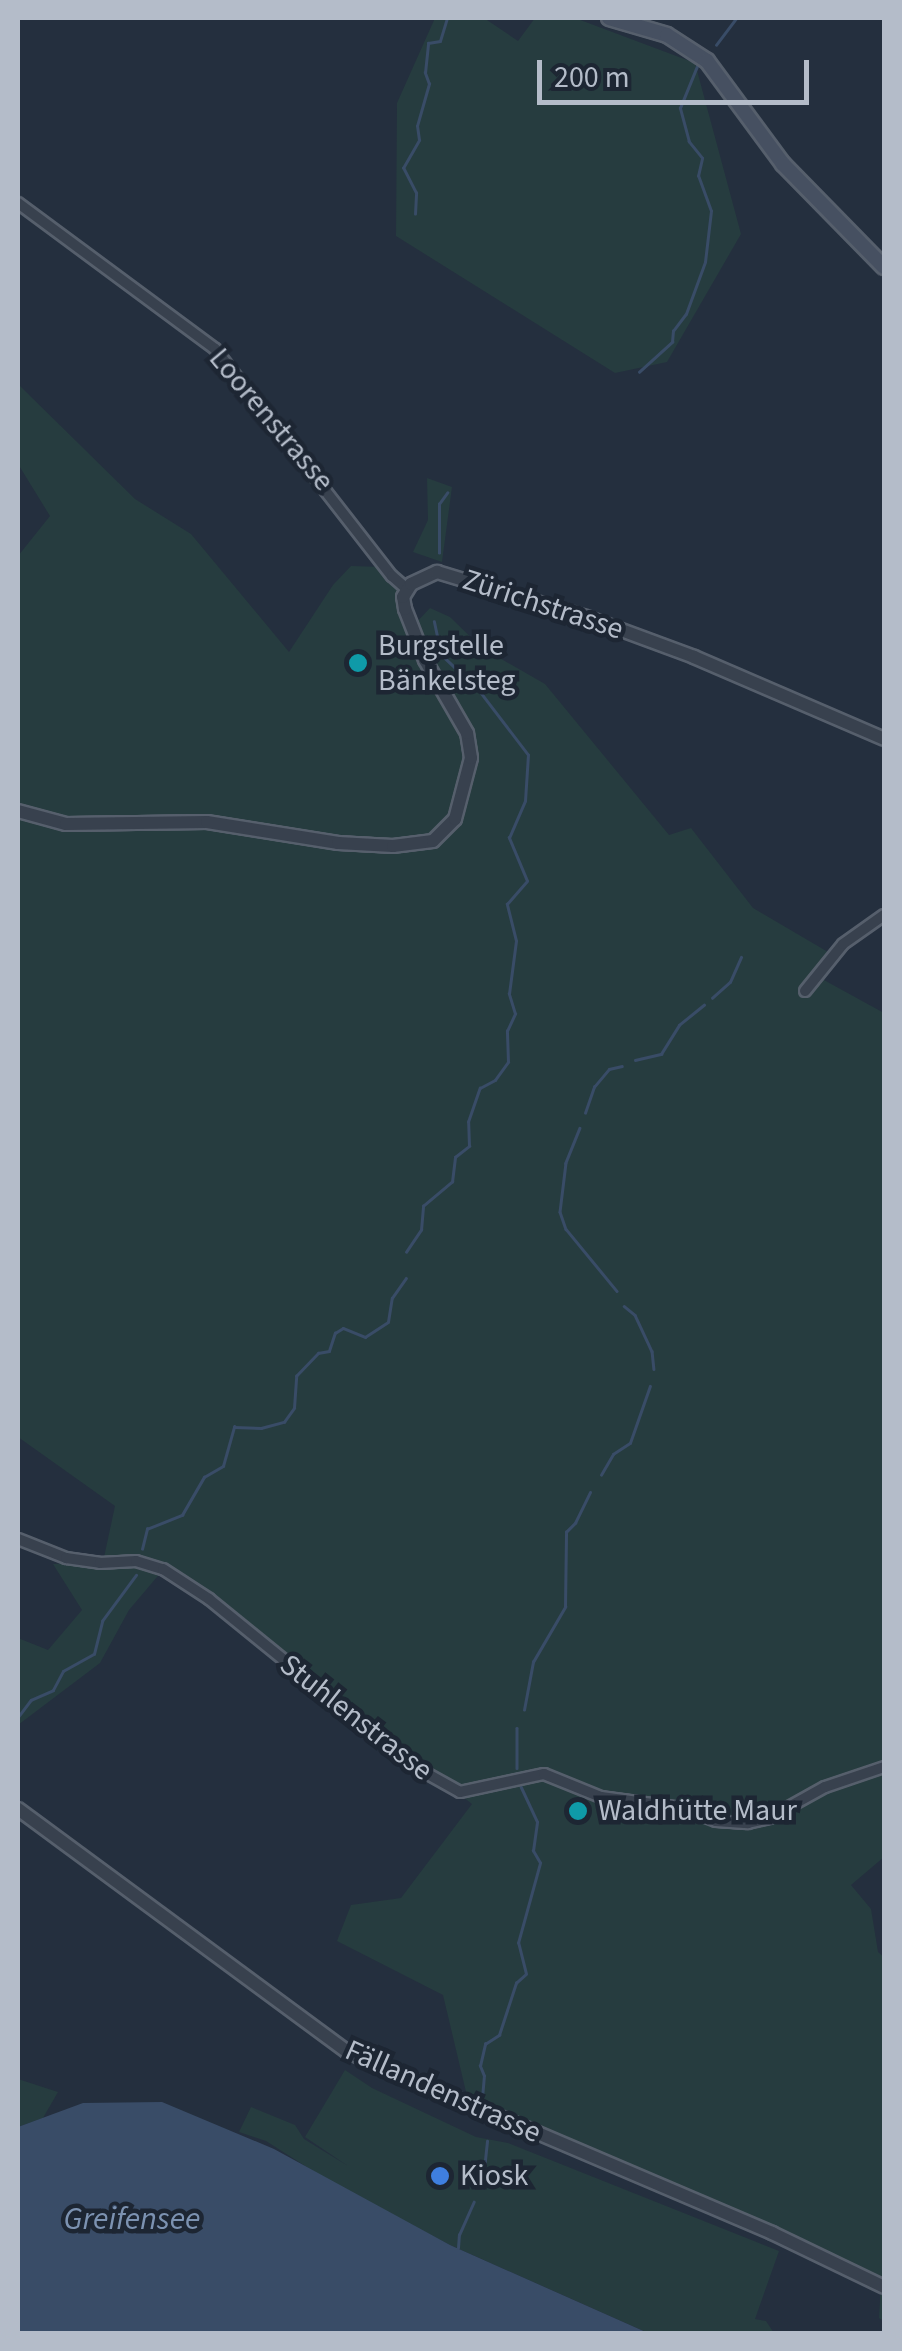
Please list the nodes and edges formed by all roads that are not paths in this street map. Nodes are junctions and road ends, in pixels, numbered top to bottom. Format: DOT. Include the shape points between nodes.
graph roads {
  1 [pos="608,18"];
  2 [pos="18,203"];
  3 [pos="884,267"];
  4 [pos="407,588"];
  5 [pos="884,739"];
  6 [pos="18,810"];
  7 [pos="884,914"];
  8 [pos="805,991"];
  9 [pos="18,1539"];
  10 [pos="884,1767"];
  11 [pos="18,1809"];
  12 [pos="884,2288"];
  1 -- 3 [label="main road" via="668,35 707,62 782,164"];
  2 -- 4 [label="street, Loorenstrasse" via="215,349"];
  4 -- 5 [label="street, Zürichstrasse" via="437,572 586,616"];
  4 -- 6 [label="street" via="404,609 467,733 472,758 455,819 433,841 338,843 207,822 66,824"];
  7 -- 8 [label="street" via="843,944"];
  9 -- 10 [label="street, Stuhlenstrasse" via="66,1558 163,1569 417,1768 460,1792 544,1774 601,1796 748,1823"];
  11 -- 12 [label="street, Fällandenstrasse" via="348,2052"];
}
